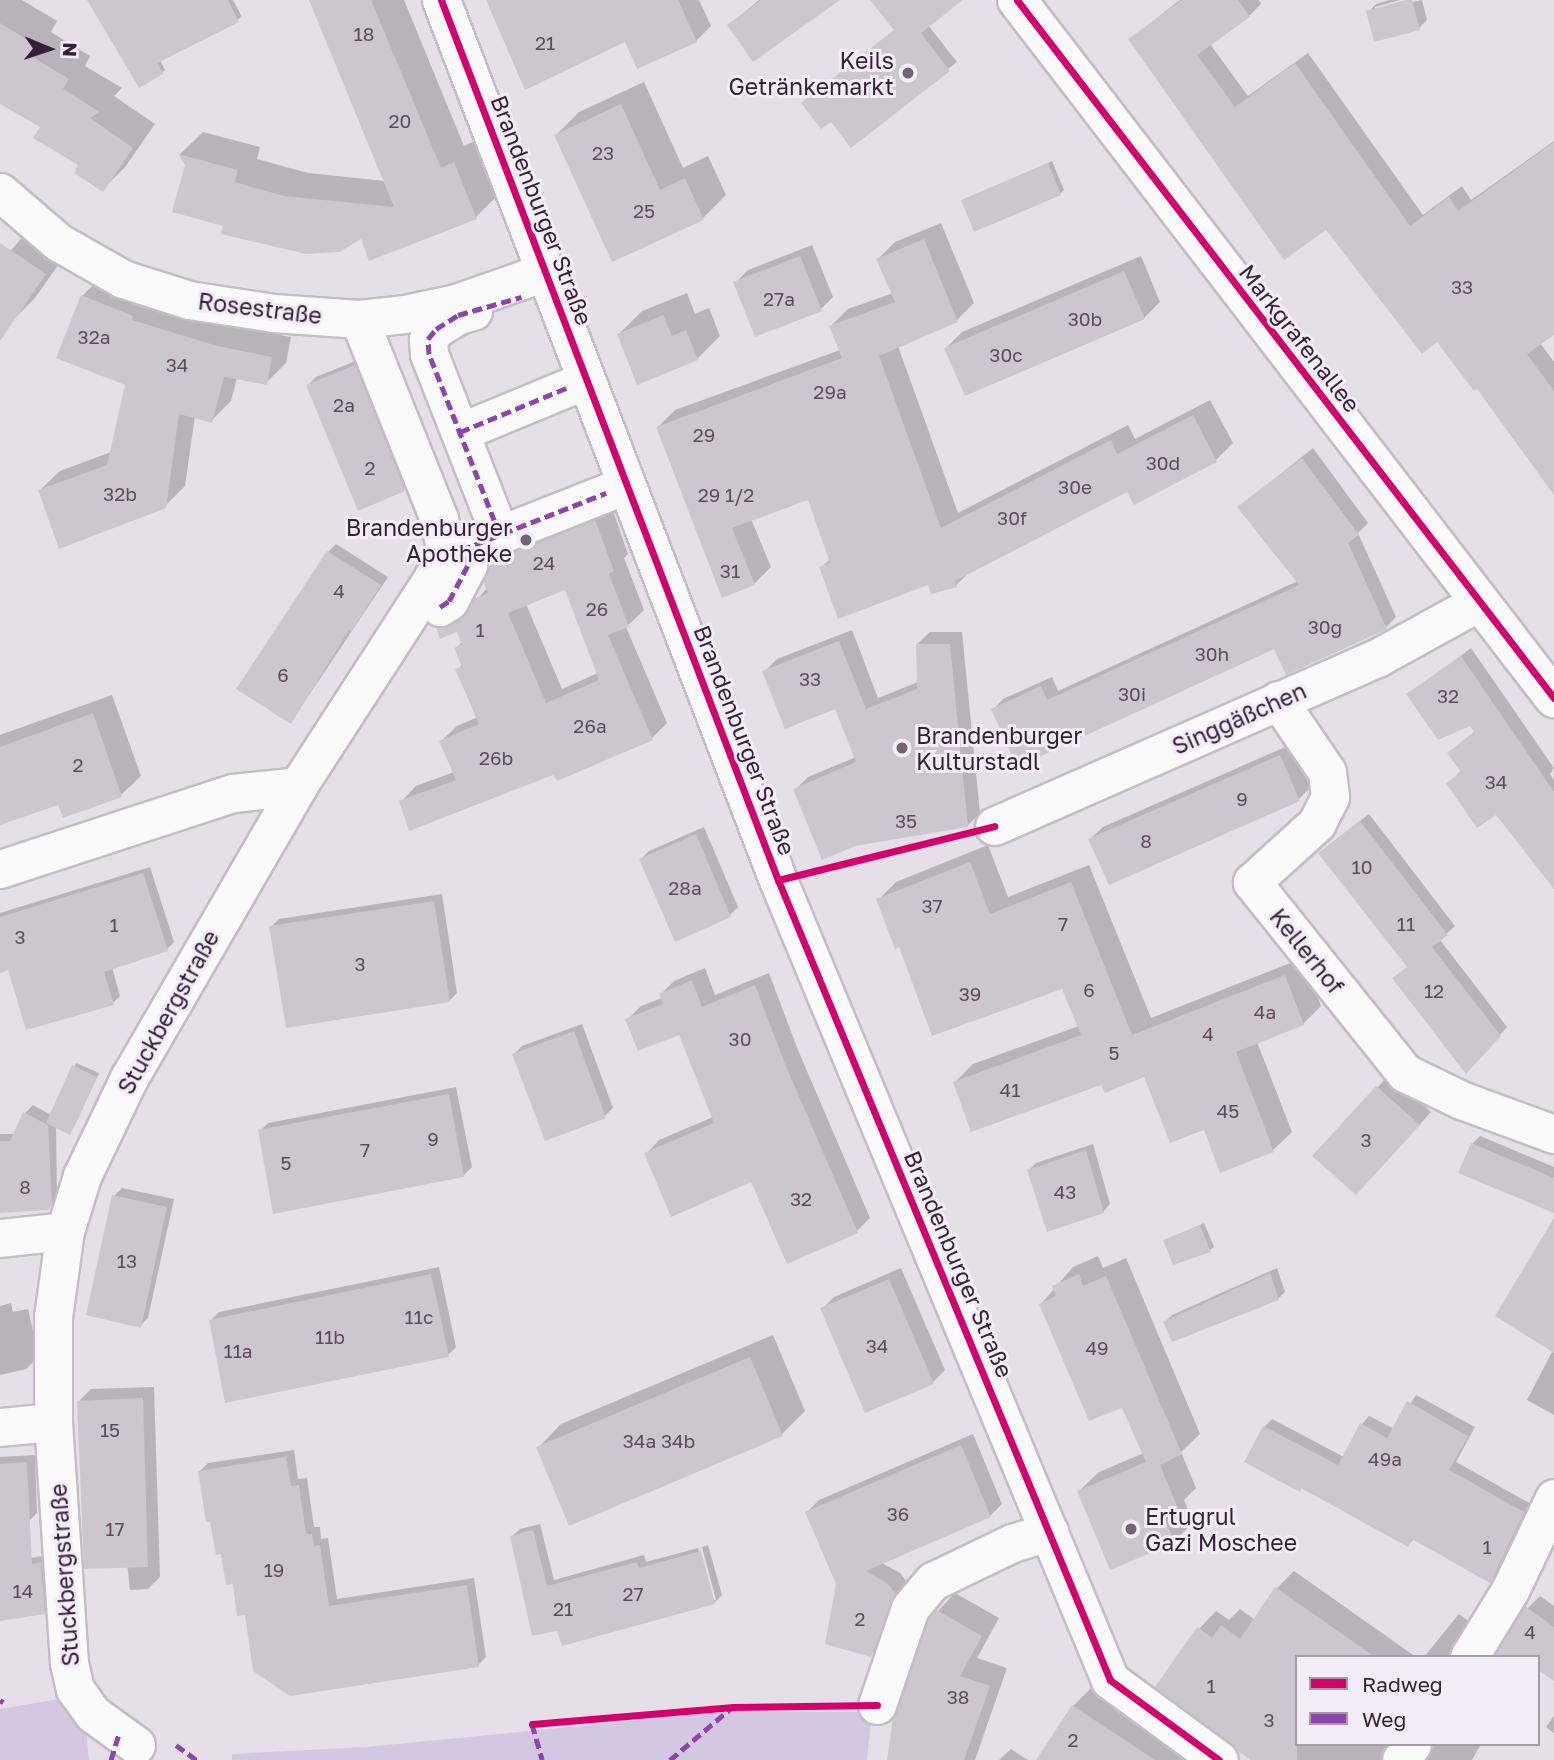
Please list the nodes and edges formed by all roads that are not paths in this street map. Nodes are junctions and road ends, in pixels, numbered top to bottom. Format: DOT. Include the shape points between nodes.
graph roads {
  1 [pos="441,0"];
  2 [pos="1025,2"];
  3 [pos="0,193"];
  4 [pos="533,285"];
  5 [pos="359,319"];
  6 [pos="566,387"];
  7 [pos="460,432"];
  8 [pos="606,493"];
  9 [pos="476,544"];
  10 [pos="1479,602"];
  11 [pos="440,607"];
  12 [pos="1554,698"];
  13 [pos="1279,700"];
  14 [pos="298,786"];
  15 [pos="994,826"];
  16 [pos="0,869"];
  17 [pos="1554,1134"];
  18 [pos="65,1231"];
  19 [pos="0,1238"];
  20 [pos="53,1422"];
  21 [pos="0,1427"];
  22 [pos="1554,1498"];
  23 [pos="1049,1532"];
  24 [pos="1470,1655"];
  25 [pos="877,1705"];
  26 [pos="136,1745"];
  27 [pos="1219,1760"];
  1 -- 4 [label="street, Brandenburger Straße"];
  2 -- 10 [label="street, Markgrafenallee"];
  3 -- 5 [label="street, Rosestraße" via="58,242 122,279 189,300"];
  4 -- 5 [label="street, Rosestraße" via="404,314"];
  4 -- 7 [label="street" via="458,316 429,339"];
  4 -- 23 [label="street, Brandenburger Straße"];
  5 -- 14 [label="street, Stuckbergstraße" via="439,519 445,549 433,577"];
  6 -- 7 [label="street"];
  7 -- 9 [label="street"];
  8 -- 9 [label="street"];
  9 -- 11 [label="street" via="449,601"];
  10 -- 12 [label="street, Markgrafenallee"];
  10 -- 13 [label="street, Singgäßchen" via="1377,658"];
  13 -- 15 [label="street, Singgäßchen"];
  13 -- 17 [label="street, Kellerhof" via="1327,772 1331,797 1317,823 1252,882 1405,1073 1461,1100"];
  14 -- 16 [label="street" via="233,793"];
  14 -- 18 [label="street, Stuckbergstraße" via="129,1078 82,1176"];
  18 -- 19 [label="street"];
  18 -- 20 [label="street, Stuckbergstraße" via="53,1317"];
  20 -- 21 [label="street"];
  20 -- 26 [label="street, Stuckbergstraße" via="69,1663 75,1689 93,1714"];
  22 -- 24 [label="street" via="1510,1590"];
  23 -- 25 [label="street" via="1012,1543 933,1581 911,1608"];
  23 -- 27 [label="street, Brandenburger Straße" via="1111,1680"];
}
